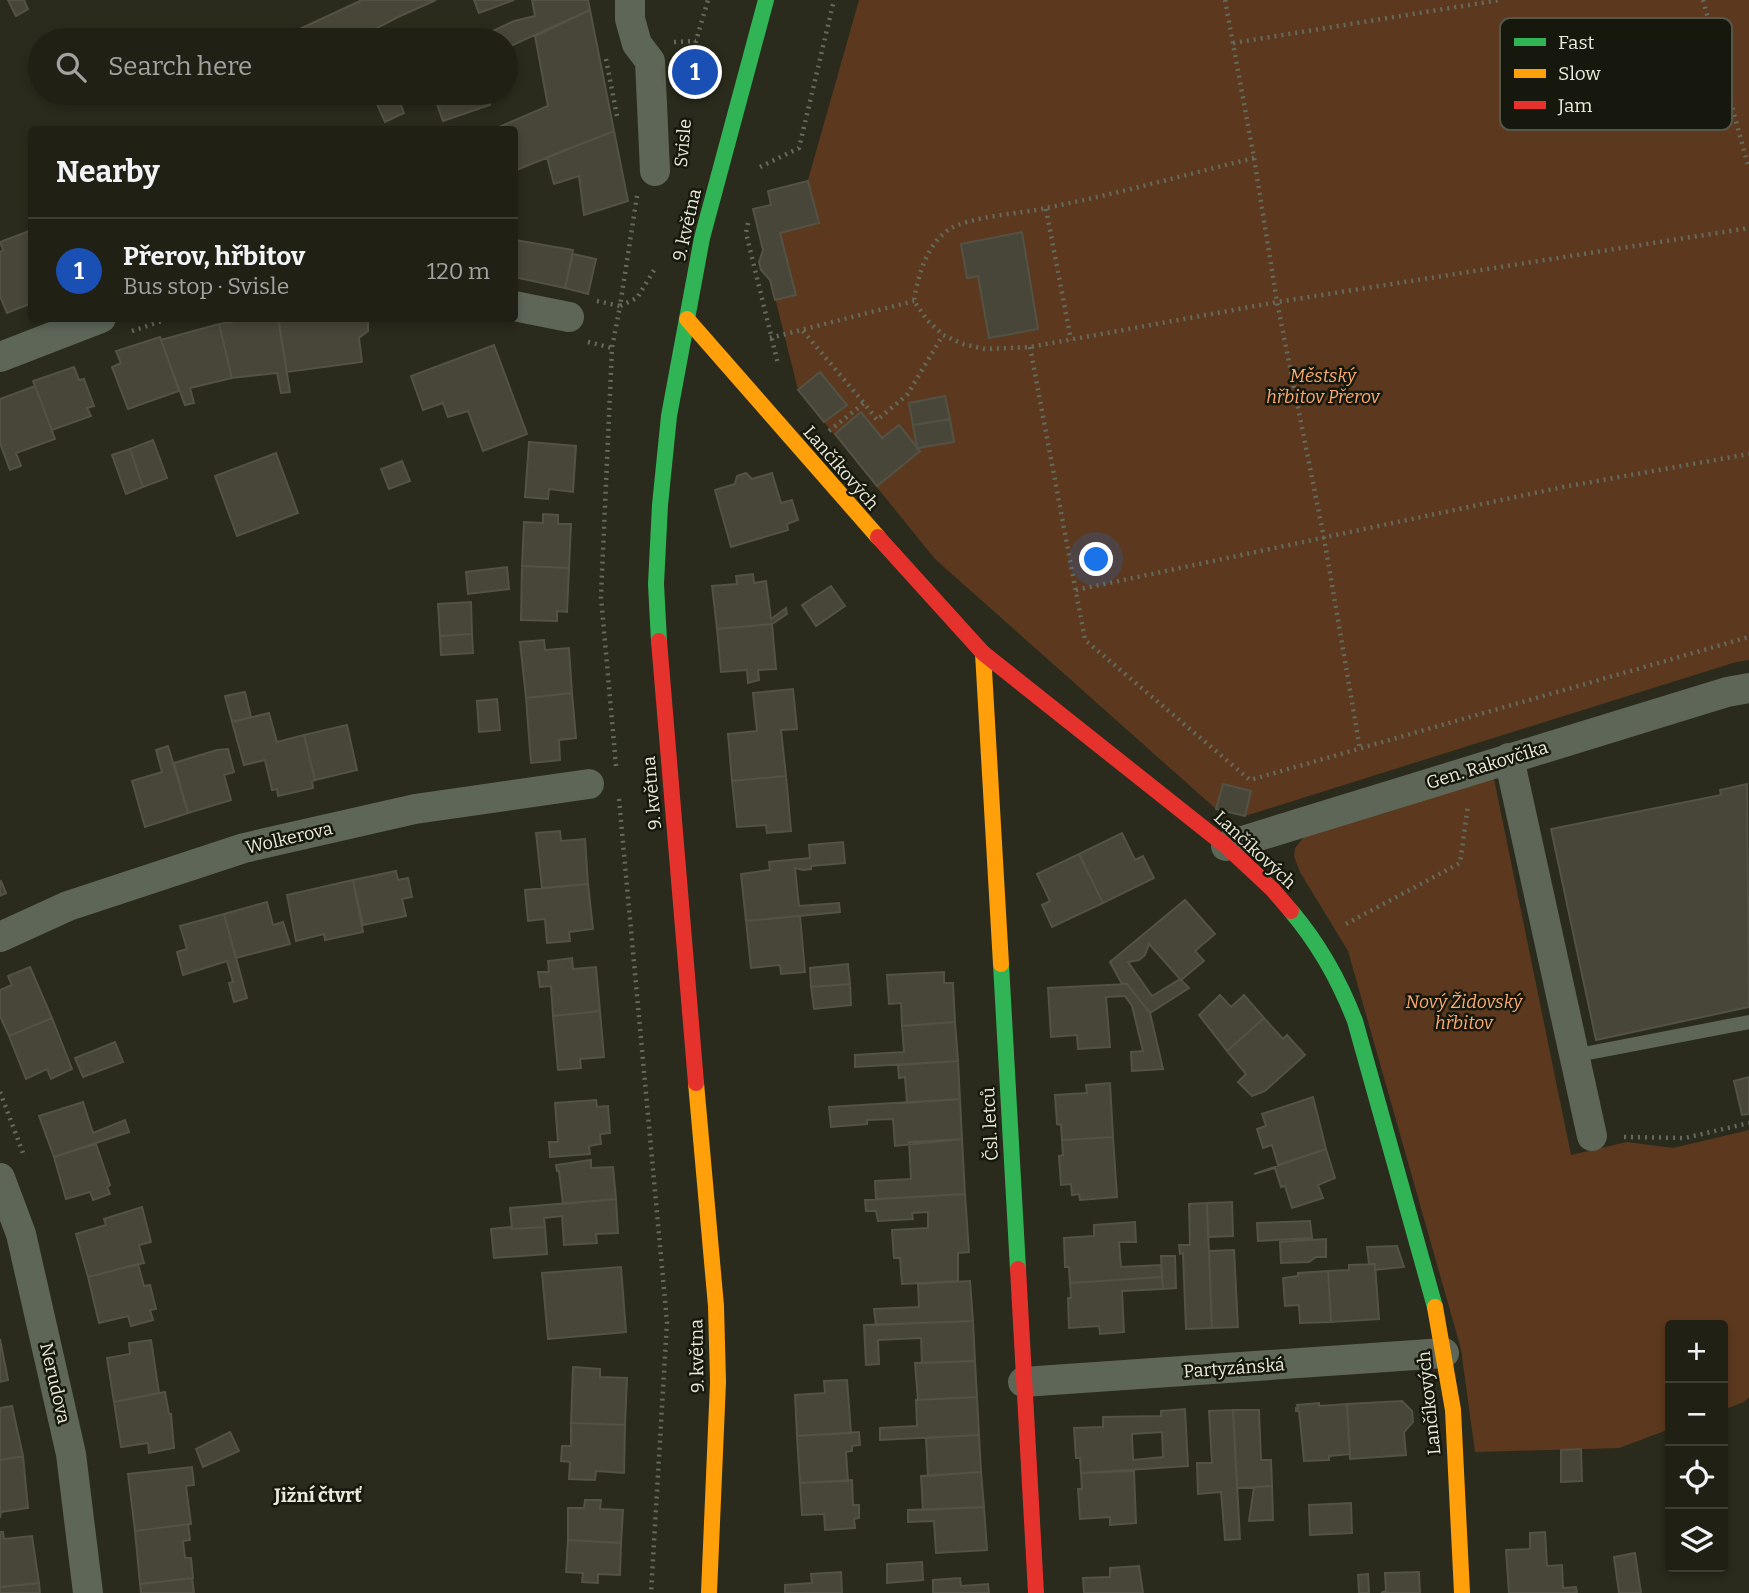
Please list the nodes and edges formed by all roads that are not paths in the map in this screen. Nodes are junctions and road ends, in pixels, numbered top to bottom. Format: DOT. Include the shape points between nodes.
graph roads {
  1 [pos="630,0"];
  2 [pos="766,0"];
  3 [pos="655,171"];
  4 [pos="518,307"];
  5 [pos="569,317"];
  6 [pos="687,319"];
  7 [pos="90,322"];
  8 [pos="0,356"];
  9 [pos="984,653"];
  10 [pos="1749,688"];
  11 [pos="1509,758"];
  12 [pos="589,783"];
  13 [pos="1226,846"];
  14 [pos="0,937"];
  15 [pos="1749,1023"];
  16 [pos="1573,1056"];
  17 [pos="1592,1136"];
  18 [pos="0,1178"];
  19 [pos="1444,1353"];
  20 [pos="1023,1381"];
  21 [pos="88,1593"];
  22 [pos="709,1593"];
  23 [pos="1036,1593"];
  24 [pos="1462,1593"];
  1 -- 3 [label="street, Svisle" via="637,44 650,61"];
  2 -- 6 [label="street, 9. května" via="702,238"];
  4 -- 5 [label="street"];
  6 -- 9 [label="street, Lančíkových"];
  6 -- 22 [label="street, 9. května" via="670,416 656,584 716,1306 718,1382"];
  7 -- 8 [label="street"];
  9 -- 13 [label="street, Lančíkových"];
  9 -- 20 [label="street, Čsl. letců"];
  10 -- 11 [label="street, Gen. Rakovčíka"];
  11 -- 13 [label="street, Gen. Rakovčíka"];
  11 -- 16 [label="street"];
  12 -- 14 [label="street, Wolkerova" via="415,809 244,848 68,906"];
  13 -- 19 [label="street, Lančíkových" via="1294,914 1346,997 1433,1295"];
  15 -- 16 [label="lane"];
  16 -- 17 [label="street"];
  18 -- 21 [label="street, Nerudova" via="21,1234 71,1454"];
  19 -- 20 [label="street, Partyzánská"];
  19 -- 24 [label="street, Lančíkových" via="1453,1410"];
  20 -- 23 [label="street, Čsl. letců"];
}
